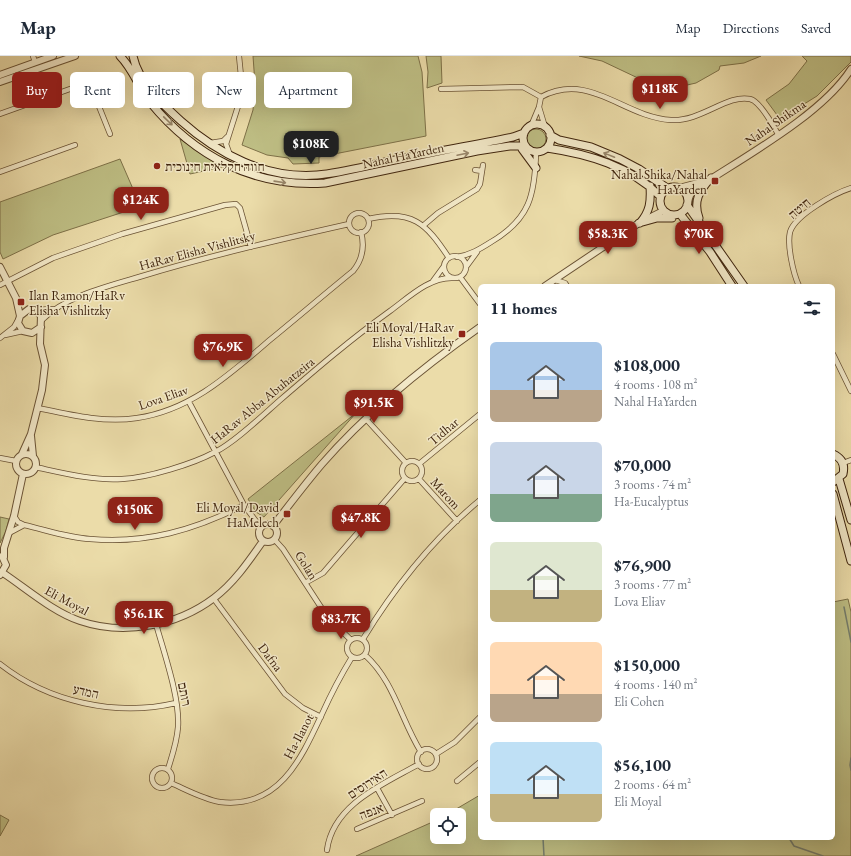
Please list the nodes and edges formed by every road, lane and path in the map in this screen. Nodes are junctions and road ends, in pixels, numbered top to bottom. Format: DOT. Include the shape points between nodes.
graph roads {
  1 [pos="53,56"];
  2 [pos="75,56"];
  3 [pos="120,56"];
  4 [pos="133,56"];
  5 [pos="239,56"];
  6 [pos="34,59"];
  7 [pos="851,69"];
  8 [pos="32,71"];
  9 [pos="849,74"];
  10 [pos="0,75"];
  11 [pos="0,82"];
  12 [pos="440,89"];
  13 [pos="62,92"];
  14 [pos="541,97"];
  15 [pos="17,108"];
  16 [pos="539,108"];
  17 [pos="0,114"];
  18 [pos="531,126"];
  19 [pos="545,127"];
  20 [pos="524,133"];
  21 [pos="110,134"];
  22 [pos="778,134"];
  23 [pos="550,135"];
  24 [pos="229,136"];
  25 [pos="210,144"];
  26 [pos="75,145"];
  27 [pos="522,146"];
  28 [pos="548,149"];
  29 [pos="536,152"];
  30 [pos="230,155"];
  31 [pos="483,165"];
  32 [pos="536,168"];
  33 [pos="475,170"];
  34 [pos="482,171"];
  35 [pos="0,172"];
  36 [pos="711,178"];
  37 [pos="650,186"];
  38 [pos="667,188"];
  39 [pos="679,188"];
  40 [pos="851,188"];
  41 [pos="660,196"];
  42 [pos="688,203"];
  43 [pos="663,211"];
  44 [pos="680,214"];
  45 [pos="368,219"];
  46 [pos="639,223"];
  47 [pos="349,224"];
  48 [pos="687,224"];
  49 [pos="701,224"];
  50 [pos="424,226"];
  51 [pos="361,232"];
  52 [pos="251,247"];
  53 [pos="479,249"];
  54 [pos="457,257"];
  55 [pos="449,258"];
  56 [pos="444,264"];
  57 [pos="0,267"];
  58 [pos="466,269"];
  59 [pos="566,272"];
  60 [pos="460,277"];
  61 [pos="453,278"];
  62 [pos="555,280"];
  63 [pos="7,282"];
  64 [pos="432,282"];
  65 [pos="548,284"];
  66 [pos="566,284"];
  67 [pos="731,284"];
  68 [pos="743,284"];
  69 [pos="798,284"];
  70 [pos="0,285"];
  71 [pos="16,298"];
  72 [pos="478,301"];
  73 [pos="55,309"];
  74 [pos="31,310"];
  75 [pos="19,318"];
  76 [pos="42,320"];
  77 [pos="41,327"];
  78 [pos="478,328"];
  79 [pos="26,332"];
  80 [pos="2,337"];
  81 [pos="40,344"];
  82 [pos="835,358"];
  83 [pos="851,391"];
  84 [pos="189,402"];
  85 [pos="38,408"];
  86 [pos="478,416"];
  87 [pos="366,419"];
  88 [pos="31,434"];
  89 [pos="216,452"];
  90 [pos="22,454"];
  91 [pos="835,455"];
  92 [pos="33,456"];
  93 [pos="0,458"];
  94 [pos="851,460"];
  95 [pos="16,461"];
  96 [pos="406,463"];
  97 [pos="843,463"];
  98 [pos="419,464"];
  99 [pos="35,467"];
  100 [pos="23,474"];
  101 [pos="404,478"];
  102 [pos="419,479"];
  103 [pos="836,480"];
  104 [pos="835,501"];
  105 [pos="478,502"];
  106 [pos="244,505"];
  107 [pos="14,516"];
  108 [pos="851,520"];
  109 [pos="457,521"];
  110 [pos="24,525"];
  111 [pos="273,526"];
  112 [pos="261,528"];
  113 [pos="9,533"];
  114 [pos="274,539"];
  115 [pos="7,540"];
  116 [pos="263,541"];
  117 [pos="0,547"];
  118 [pos="2,556"];
  119 [pos="851,560"];
  120 [pos="1,574"];
  121 [pos="305,583"];
  122 [pos="214,599"];
  123 [pos="156,624"];
  124 [pos="363,639"];
  125 [pos="351,640"];
  126 [pos="365,655"];
  127 [pos="352,657"];
  128 [pos="0,664"];
  129 [pos="176,703"];
  130 [pos="321,717"];
  131 [pos="478,719"];
  132 [pos="421,752"];
  133 [pos="436,754"];
  134 [pos="419,764"];
  135 [pos="478,764"];
  136 [pos="168,769"];
  137 [pos="457,781"];
  138 [pos="172,783"];
  139 [pos="377,788"];
  140 [pos="422,801"];
  141 [pos="392,815"];
  142 [pos="357,829"];
  143 [pos="327,850"];
  1 -- 6 [label="street"];
  2 -- 8 [label="street"];
  3 -- 27 [label="main road, Nahal HaYarden, one-way" via="148,99 183,135 228,165 272,181 292,184 325,183 478,151"];
  4 -- 25 [label="main road, Nahal HaYarden" via="134,63 145,81 159,98 188,127"];
  5 -- 24 [label="street" via="240,100"];
  6 -- 10 [label="street"];
  7 -- 9 [label="street, Nahal Shikma"];
  8 -- 11 [label="street"];
  9 -- 22 [label="street, Nahal Shikma" via="822,102"];
  12 -- 14 [label="street" via="523,87"];
  13 -- 21 [label="street" via="84,84 92,88"];
  14 -- 16 [label="street"];
  14 -- 22 [label="street" via="554,90 583,90 617,102 637,113 672,120 696,117 726,103 749,99 758,104"];
  15 -- 17 [label="street"];
  16 -- 18 [label="street"];
  16 -- 19 [label="street"];
  18 -- 19 [label="main road" via="536,124"];
  18 -- 20 [label="main road"];
  19 -- 23 [label="main road"];
  20 -- 27 [label="main road"];
  20 -- 30 [label="main road, Nahal HaYarden" via="318,175 275,171 250,165"];
  22 -- 36 [label="street, Nahal Shikma"];
  23 -- 28 [label="main road"];
  38 -- 23 [label="main road, one-way" via="620,159"];
  24 -- 25 [label="street" via="223,141"];
  24 -- 30 [label="street" via="226,144"];
  25 -- 30 [label="main road, Nahal HaYarden"];
  26 -- 35 [label="street"];
  27 -- 29 [label="main road"];
  27 -- 32 [label="main road"];
  28 -- 29 [label="main road"];
  28 -- 32 [label="main road" via="539,158"];
  28 -- 37 [label="main road" via="588,156 636,177"];
  29 -- 32 [label="street"];
  31 -- 34 [label="street"];
  32 -- 53 [label="street" via="531,198 521,217 510,230"];
  33 -- 34 [label="street"];
  34 -- 50 [label="street" via="477,189 438,213"];
  36 -- 39 [label="street, Nahal Shikma"];
  36 -- 42 [label="street, Nahal Shikma" via="691,193"];
  36 -- 49 [label="main road" via="697,197 697,212"];
  37 -- 41 [label="main road"];
  37 -- 46 [label="main road" via="651,204"];
  38 -- 39 [label="main road"];
  38 -- 41 [label="main road"];
  39 -- 42 [label="main road" via="686,194"];
  40 -- 69 [label="street, חיטה" via="811,210 796,221 790,231 793,268"];
  41 -- 43 [label="main road" via="659,204"];
  42 -- 44 [label="main road"];
  42 -- 49 [label="main road"];
  43 -- 44 [label="main road" via="672,216"];
  43 -- 46 [label="street"];
  44 -- 48 [label="main road"];
  45 -- 47 [label="street" via="364,214 358,213 351,216"];
  45 -- 50 [label="street" via="384,216 407,217"];
  45 -- 51 [label="street" via="367,228"];
  46 -- 48 [label="main road" via="666,217 676,218"];
  46 -- 59 [label="street"];
  47 -- 51 [label="street" via="352,230"];
  47 -- 52 [label="street, HaRav Elisha Vishlitsky"];
  48 -- 67 [label="main road" via="710,252"];
  49 -- 68 [label="main road"];
  50 -- 55 [label="street"];
  51 -- 84 [label="street, Lova Eliav" via="364,242 362,256 353,271 224,378"];
  52 -- 63 [label="street" via="240,208 236,204 225,204 122,234 53,258"];
  52 -- 73 [label="street, HaRav Elisha Vishlitsky" via="120,282 84,294"];
  53 -- 54 [label="street"];
  53 -- 58 [label="street" via="468,262"];
  54 -- 55 [label="street"];
  54 -- 58 [label="street" via="464,261"];
  55 -- 56 [label="street"];
  56 -- 61 [label="street" via="446,274"];
  56 -- 64 [label="street, HaRav Abba Abuhatzeira"];
  57 -- 63 [label="street"];
  58 -- 60 [label="street"];
  59 -- 62 [label="street"];
  59 -- 66 [label="street"];
  60 -- 61 [label="street"];
  60 -- 72 [label="street"];
  61 -- 64 [label="street, HaRav Abba Abuhatzeira"];
  62 -- 65 [label="street"];
  62 -- 66 [label="street"];
  63 -- 70 [label="street"];
  63 -- 71 [label="street"];
  64 -- 89 [label="street, HaRav Abba Abuhatzeira" via="370,326"];
  71 -- 74 [label="street"];
  71 -- 75 [label="street"];
  73 -- 74 [label="street, HaRav Elisha Vishlitsky"];
  73 -- 76 [label="street, HaRav Elisha Vishlitsky"];
  74 -- 75 [label="street"];
  74 -- 76 [label="street" via="39,314"];
  75 -- 79 [label="street" via="19,326"];
  75 -- 80 [label="street" via="14,327"];
  76 -- 77 [label="street"];
  77 -- 79 [label="street" via="36,332"];
  77 -- 81 [label="street"];
  78 -- 87 [label="street" via="422,370"];
  79 -- 80 [label="street"];
  79 -- 81 [label="street"];
  81 -- 85 [label="street" via="45,365"];
  82 -- 83 [label="street"];
  84 -- 85 [label="street, Lova Eliav" via="138,418 122,419 85,418"];
  84 -- 89 [label="street"];
  85 -- 88 [label="street"];
  86 -- 98 [label="street, Tidhar"];
  87 -- 96 [label="street"];
  87 -- 111 [label="street" via="322,464"];
  88 -- 90 [label="street"];
  88 -- 92 [label="street"];
  89 -- 99 [label="street, HaRav Abba Abuhatzeira" via="169,469 123,480 78,476"];
  89 -- 106 [label="street"];
  90 -- 92 [label="street"];
  90 -- 95 [label="street"];
  91 -- 97 [label="main road"];
  92 -- 99 [label="street" via="36,461"];
  93 -- 95 [label="street"];
  94 -- 97 [label="street"];
  95 -- 100 [label="street" via="16,468"];
  96 -- 98 [label="street" via="414,461"];
  96 -- 101 [label="street" via="402,470"];
  97 -- 103 [label="main road" via="844,471"];
  98 -- 102 [label="street" via="422,471"];
  99 -- 100 [label="street" via="32,472"];
  100 -- 107 [label="street"];
  101 -- 102 [label="street" via="410,481"];
  101 -- 121 [label="street" via="323,573"];
  102 -- 109 [label="street, Marom"];
  103 -- 108 [label="main road"];
  104 -- 119 [label="main road"];
  105 -- 109 [label="street"];
  106 -- 110 [label="street" via="203,524 143,539 89,539"];
  106 -- 112 [label="street"];
  107 -- 110 [label="street"];
  107 -- 113 [label="street"];
  109 -- 124 [label="street" via="414,567"];
  110 -- 113 [label="street"];
  111 -- 112 [label="street" via="266,525"];
  111 -- 114 [label="street" via="276,532"];
  112 -- 116 [label="street" via="259,535"];
  113 -- 115 [label="street"];
  114 -- 116 [label="street" via="269,542"];
  114 -- 121 [label="street, Golan" via="284,549"];
  115 -- 117 [label="street"];
  115 -- 118 [label="street"];
  116 -- 122 [label="street, Eli Moyal" via="244,568"];
  118 -- 120 [label="street" via="6,565"];
  120 -- 123 [label="street, Eli Moyal" via="79,621 113,628"];
  121 -- 125 [label="street, Golan" via="328,618"];
  122 -- 123 [label="street, Eli Moyal" via="190,613"];
  122 -- 130 [label="street, Dafna" via="285,694 303,708"];
  123 -- 129 [label="street, רותם"];
  124 -- 125 [label="street"];
  124 -- 126 [label="street" via="368,647"];
  125 -- 127 [label="street" via="347,647"];
  126 -- 127 [label="street" via="359,658"];
  126 -- 132 [label="street" via="395,696"];
  127 -- 130 [label="street, Ha-Ilanot"];
  128 -- 129 [label="street, המדע" via="34,686 84,703 139,709"];
  129 -- 136 [label="street, רותם" via="178,728"];
  130 -- 138 [label="street, Ha-Ilanot" via="298,762 283,781 257,798 219,802 198,796"];
  131 -- 133 [label="street" via="455,742"];
  132 -- 133 [label="street" via="430,749"];
  132 -- 134 [label="street"];
  133 -- 134 [label="street" via="437,761 433,767 427,769"];
  134 -- 139 [label="street, האירוסים"];
  135 -- 137 [label="street"];
  136 -- 138 [label="street" via="172,774"];
  136 -- 138 [label="street" via="155,770 152,779 154,785 160,788"];
  139 -- 141 [label="street, אנפה"];
  139 -- 143 [label="street, האירוסים" via="342,815 328,839"];
  140 -- 141 [label="street, אנפה"];
  141 -- 142 [label="street, אנפה"];
}
